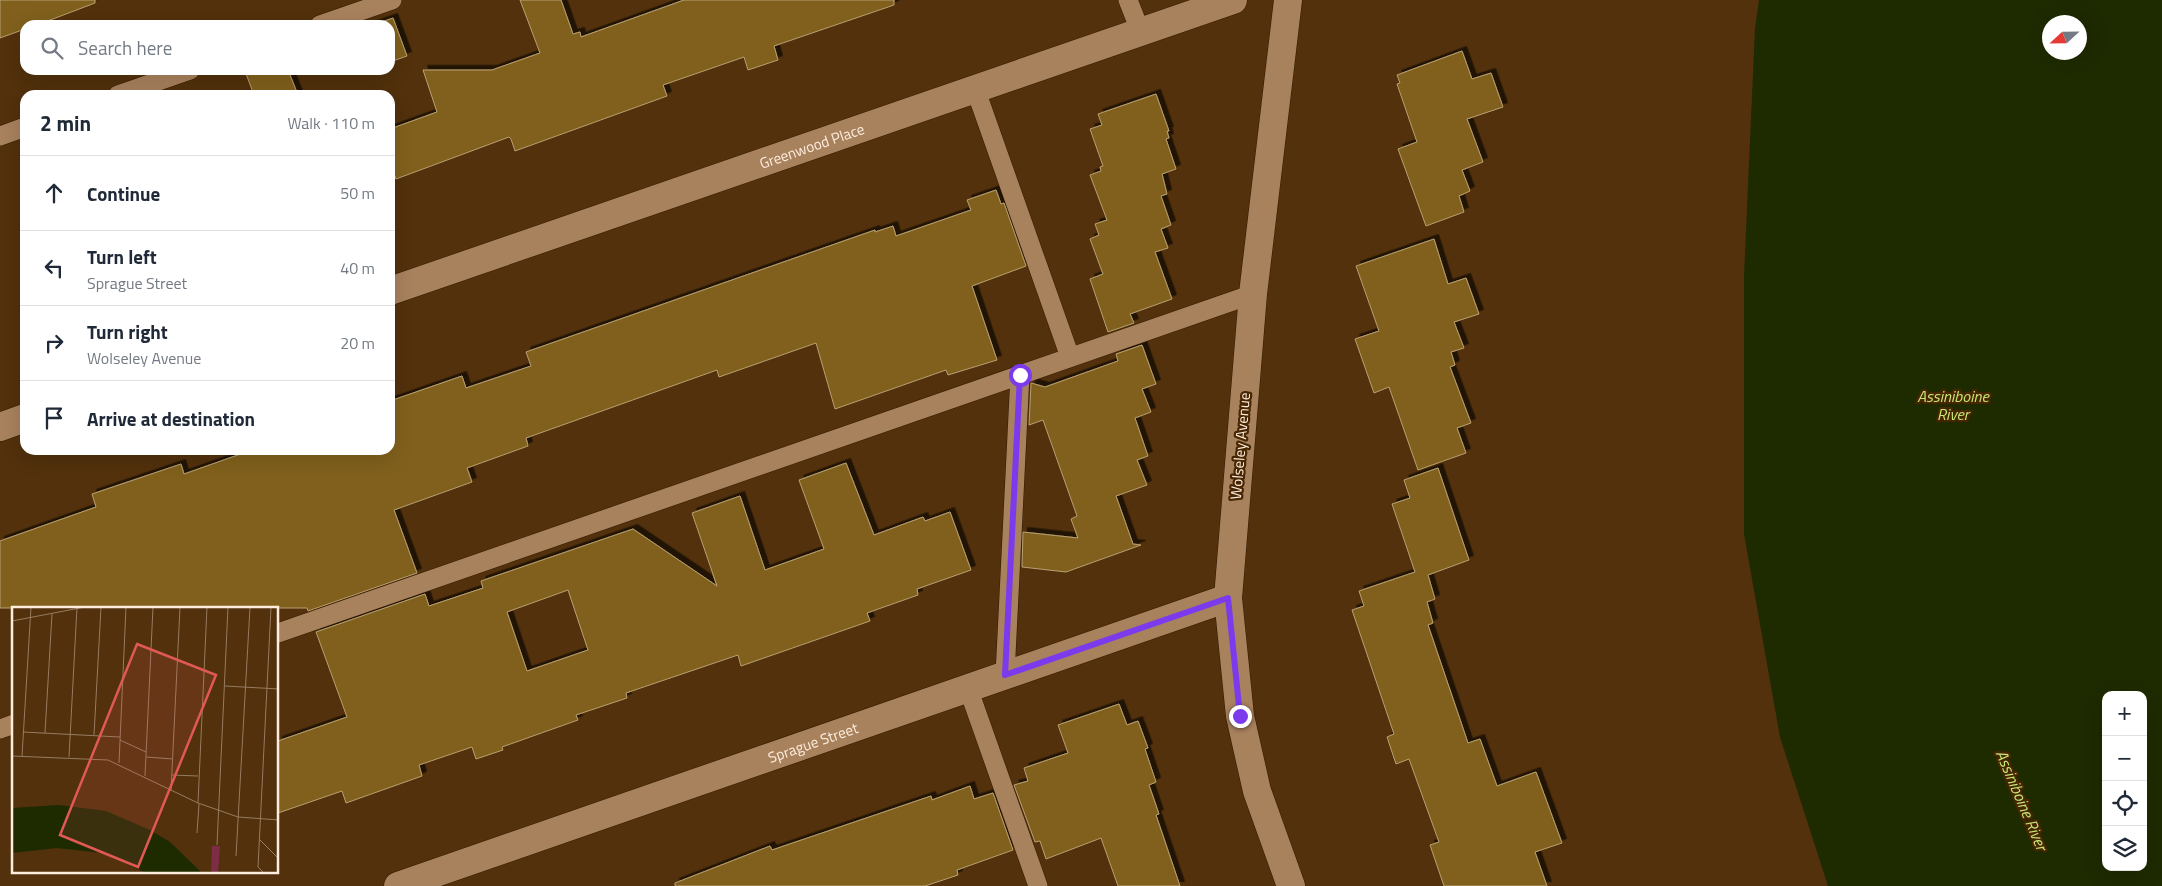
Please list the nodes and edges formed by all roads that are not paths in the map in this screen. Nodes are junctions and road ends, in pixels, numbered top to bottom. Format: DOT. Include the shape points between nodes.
graph roads {
  1 [pos="392,0"];
  2 [pos="1128,0"];
  3 [pos="1233,0"];
  4 [pos="1288,0"];
  5 [pos="334,20"];
  6 [pos="1140,33"];
  7 [pos="176,75"];
  8 [pos="975,88"];
  9 [pos="132,90"];
  10 [pos="20,129"];
  11 [pos="0,136"];
  12 [pos="395,289"];
  13 [pos="1253,294"];
  14 [pos="1070,357"];
  15 [pos="1020,375"];
  16 [pos="20,420"];
  17 [pos="0,427"];
  18 [pos="1228,598"];
  19 [pos="279,633"];
  20 [pos="1005,675"];
  21 [pos="968,688"];
  22 [pos="12,725"];
  23 [pos="0,729"];
  24 [pos="398,886"];
  25 [pos="1038,886"];
  26 [pos="1291,886"];
  1 -- 5 [label="lane"];
  2 -- 6 [label="lane"];
  3 -- 6 [label="street, Greenwood Place"];
  4 -- 13 [label="street, Wolseley Avenue"];
  6 -- 8 [label="street, Greenwood Place"];
  7 -- 9 [label="lane"];
  8 -- 12 [label="street, Greenwood Place"];
  8 -- 14 [label="lane"];
  10 -- 11 [label="lane"];
  13 -- 14 [label="lane"];
  13 -- 18 [label="street, Wolseley Avenue"];
  14 -- 15 [label="lane"];
  15 -- 19 [label="lane"];
  15 -- 20 [label="lane"];
  16 -- 17 [label="street"];
  18 -- 20 [label="street, Sprague Street"];
  18 -- 26 [label="street, Wolseley Avenue" via="1240,716 1257,790"];
  20 -- 21 [label="street, Sprague Street"];
  21 -- 24 [label="street, Sprague Street"];
  21 -- 25 [label="lane"];
  22 -- 23 [label="lane"];
}
